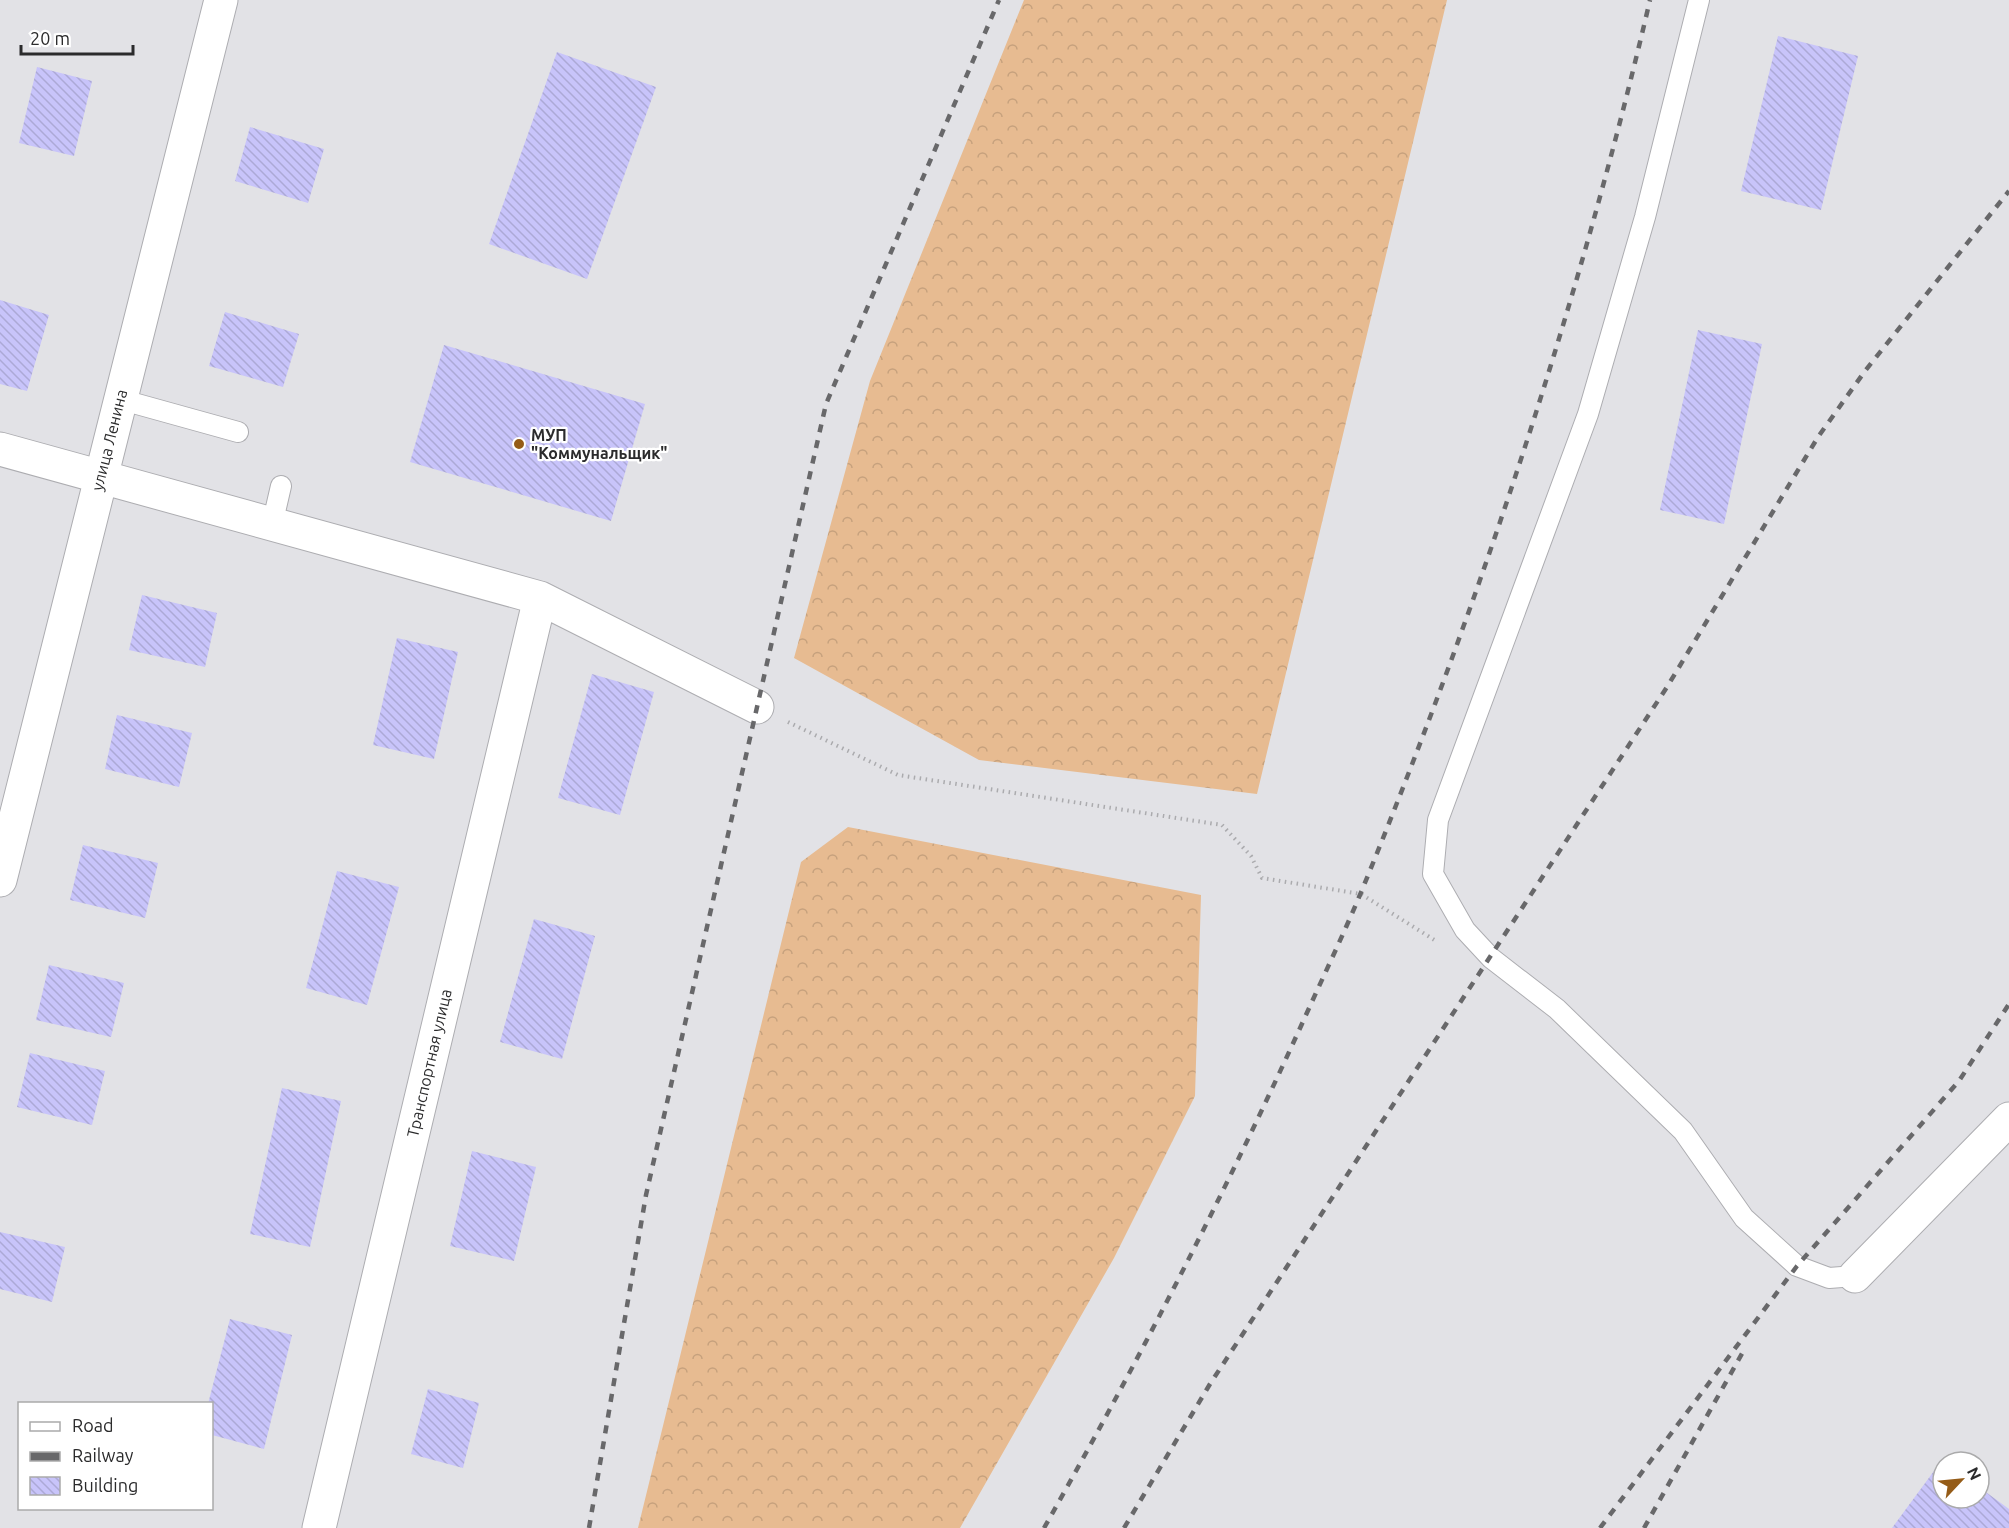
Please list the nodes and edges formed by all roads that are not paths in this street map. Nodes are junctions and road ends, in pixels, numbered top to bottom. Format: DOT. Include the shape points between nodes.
graph roads {
  1 [pos="221,0"];
  2 [pos="1699,0"];
  3 [pos="119,399"];
  4 [pos="238,432"];
  5 [pos="0,449"];
  6 [pos="99,477"];
  7 [pos="281,486"];
  8 [pos="272,525"];
  9 [pos="540,598"];
  10 [pos="757,707"];
  11 [pos="0,880"];
  12 [pos="2009,1119"];
  13 [pos="1856,1276"];
  14 [pos="319,1528"];
  1 -- 3 [label="street, улица Ленина"];
  2 -- 13 [label="lane" via="1645,217 1588,414 1438,820 1432,874 1465,930 1491,958 1557,1009 1683,1131 1744,1218 1797,1266 1829,1278"];
  3 -- 4 [label="lane"];
  3 -- 6 [label="street, улица Ленина"];
  5 -- 6 [label="street"];
  6 -- 8 [label="street"];
  6 -- 11 [label="street, улица Ленина"];
  7 -- 8 [label="lane"];
  8 -- 9 [label="street"];
  9 -- 10 [label="street"];
  9 -- 14 [label="street, Транспортная улица"];
  12 -- 13 [label="street"];
}
